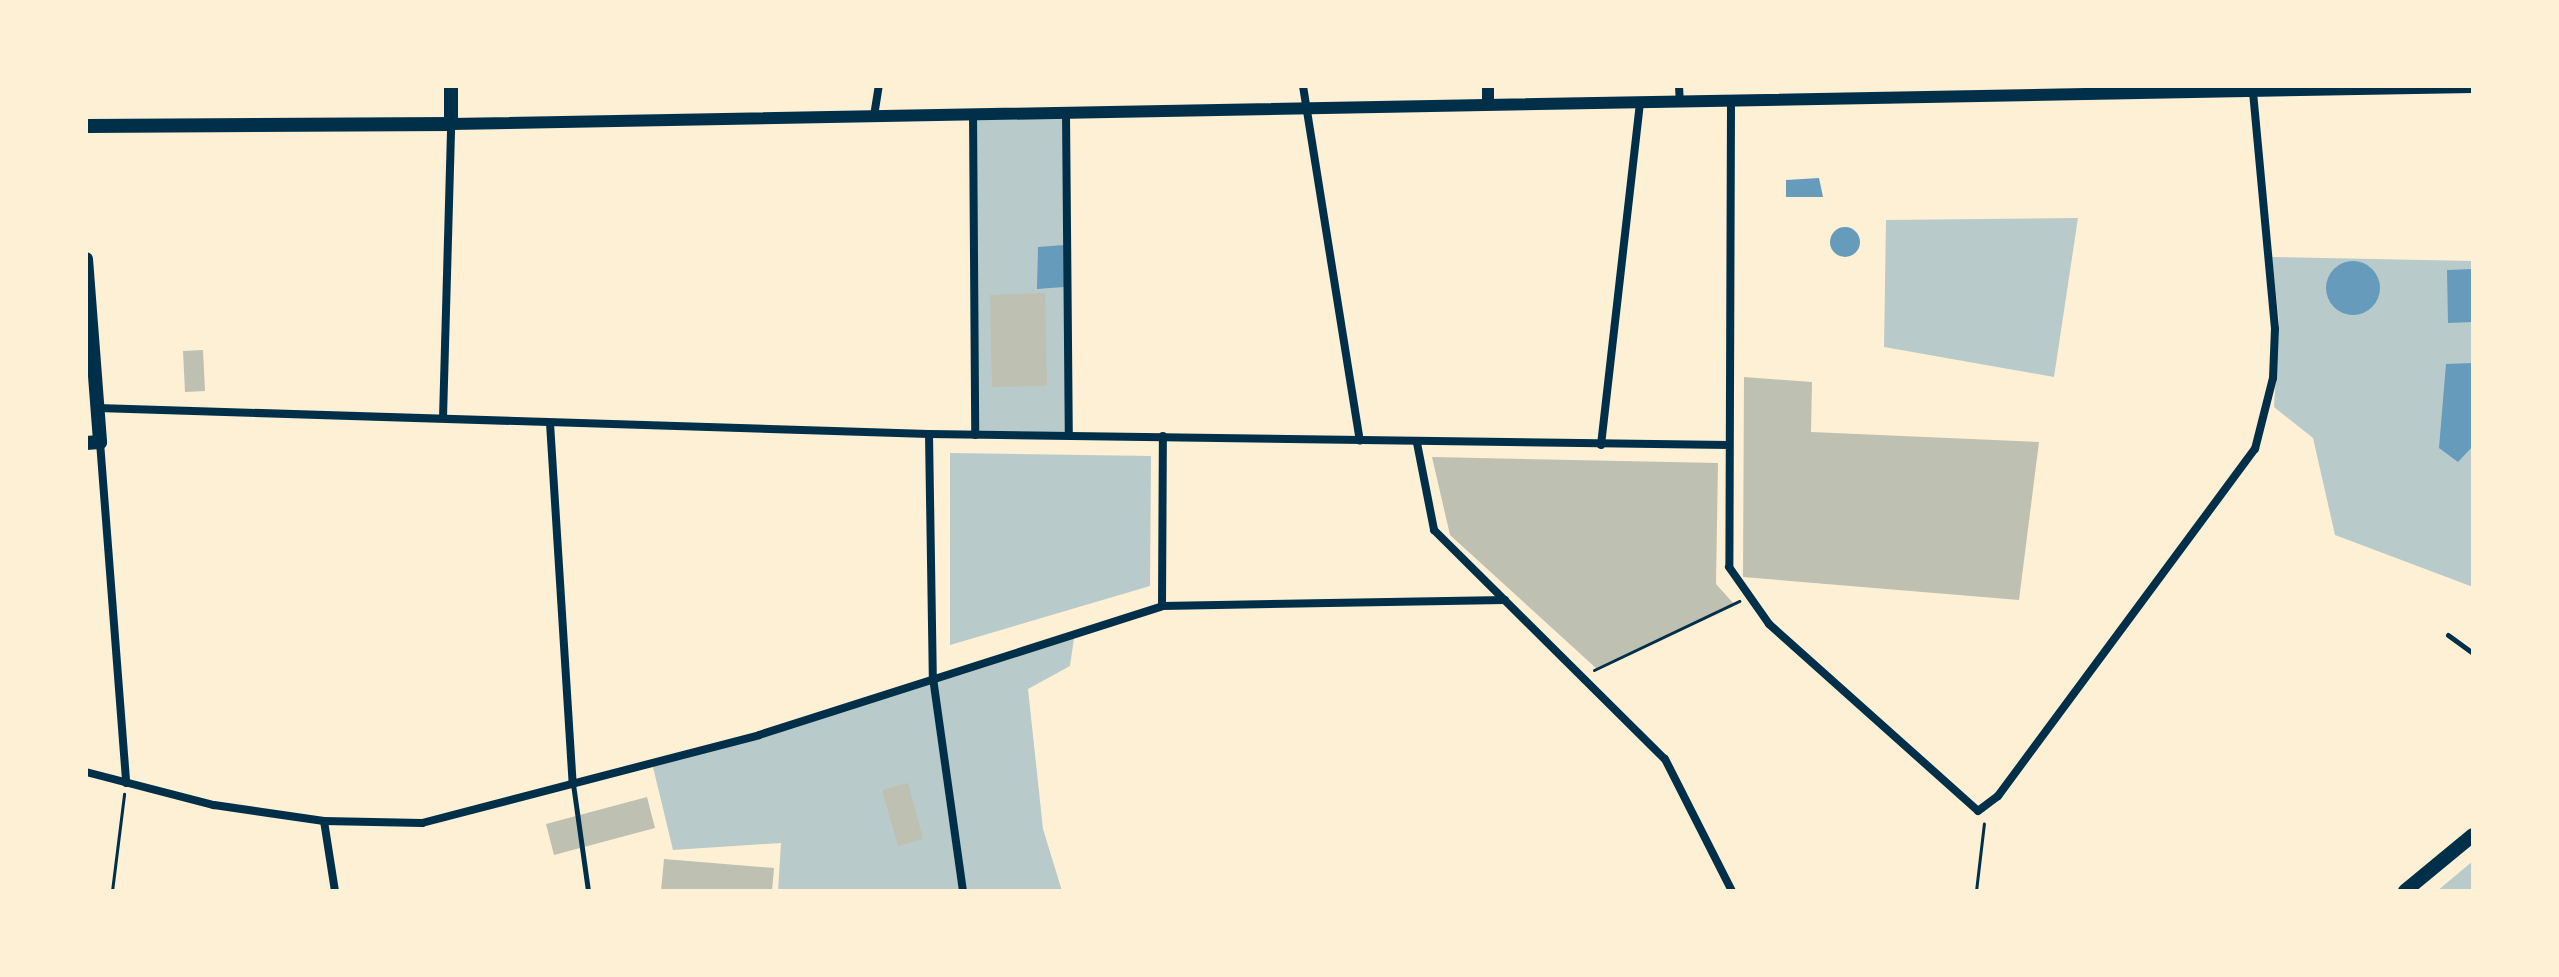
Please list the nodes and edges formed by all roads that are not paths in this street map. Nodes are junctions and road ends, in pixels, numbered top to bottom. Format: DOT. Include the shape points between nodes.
graph roads {
  1 [pos="451,86"];
  2 [pos="879,86"];
  3 [pos="1303,86"];
  4 [pos="1488,86"];
  5 [pos="1679,86"];
  6 [pos="2465,86"];
  7 [pos="2473,87"];
  8 [pos="2254,90"];
  9 [pos="1640,103"];
  10 [pos="1680,103"];
  11 [pos="1731,103"];
  12 [pos="1488,104"];
  13 [pos="1304,107"];
  14 [pos="973,113"];
  15 [pos="1066,113"];
  16 [pos="874,116"];
  17 [pos="451,124"];
  18 [pos="86,126"];
  19 [pos="86,259"];
  20 [pos="98,408"];
  21 [pos="443,418"];
  22 [pos="550,423"];
  23 [pos="929,434"];
  24 [pos="1069,434"];
  25 [pos="975,435"];
  26 [pos="1163,436"];
  27 [pos="1360,440"];
  28 [pos="93,443"];
  29 [pos="1417,443"];
  30 [pos="1601,445"];
  31 [pos="1729,445"];
  32 [pos="1505,600"];
  33 [pos="1162,606"];
  34 [pos="2448,635"];
  35 [pos="2473,653"];
  36 [pos="933,678"];
  37 [pos="86,772"];
  38 [pos="126,783"];
  39 [pos="573,784"];
  40 [pos="324,821"];
  41 [pos="2473,835"];
  42 [pos="335,891"];
  43 [pos="588,891"];
  44 [pos="963,891"];
  45 [pos="1732,891"];
  46 [pos="2405,891"];
  1 -- 17 [label="main road"];
  2 -- 16 [label="street"];
  3 -- 13 [label="street"];
  4 -- 12 [label="street"];
  5 -- 10 [label="street"];
  6 -- 7 [label="street"];
  6 -- 8 [label="street"];
  8 -- 11 [label="street"];
  8 -- 31 [label="street" via="2275,329 2273,378 2255,449 1984,811 1964,806 1746,598 1729,567"];
  9 -- 10 [label="street"];
  9 -- 12 [label="street"];
  9 -- 30 [label="street"];
  10 -- 11 [label="street"];
  11 -- 31 [label="street"];
  12 -- 13 [label="street"];
  13 -- 15 [label="street"];
  13 -- 27 [label="street"];
  14 -- 15 [label="street"];
  14 -- 16 [label="street"];
  14 -- 25 [label="street"];
  15 -- 24 [label="street"];
  16 -- 17 [label="street"];
  17 -- 18 [label="main road"];
  17 -- 21 [label="street"];
  19 -- 20 [label="main road"];
  20 -- 21 [label="street"];
  20 -- 28 [label="main road"];
  21 -- 22 [label="street"];
  22 -- 23 [label="street"];
  22 -- 39 [label="street"];
  23 -- 25 [label="street"];
  23 -- 36 [label="street"];
  24 -- 25 [label="street"];
  24 -- 26 [label="street"];
  26 -- 27 [label="street"];
  26 -- 33 [label="street"];
  27 -- 29 [label="street"];
  28 -- 38 [label="street"];
  29 -- 30 [label="street"];
  29 -- 32 [label="street" via="1434,530"];
  30 -- 31 [label="street"];
  32 -- 33 [label="street"];
  32 -- 45 [label="street" via="1665,759"];
  33 -- 36 [label="street"];
  34 -- 35 [label="lane"];
  36 -- 39 [label="street"];
  36 -- 44 [label="street"];
  37 -- 38 [label="street"];
  38 -- 40 [label="street"];
  39 -- 40 [label="street" via="422,823"];
  39 -- 43 [label="lane"];
  40 -- 42 [label="street"];
  41 -- 46 [label="main road"];
}
